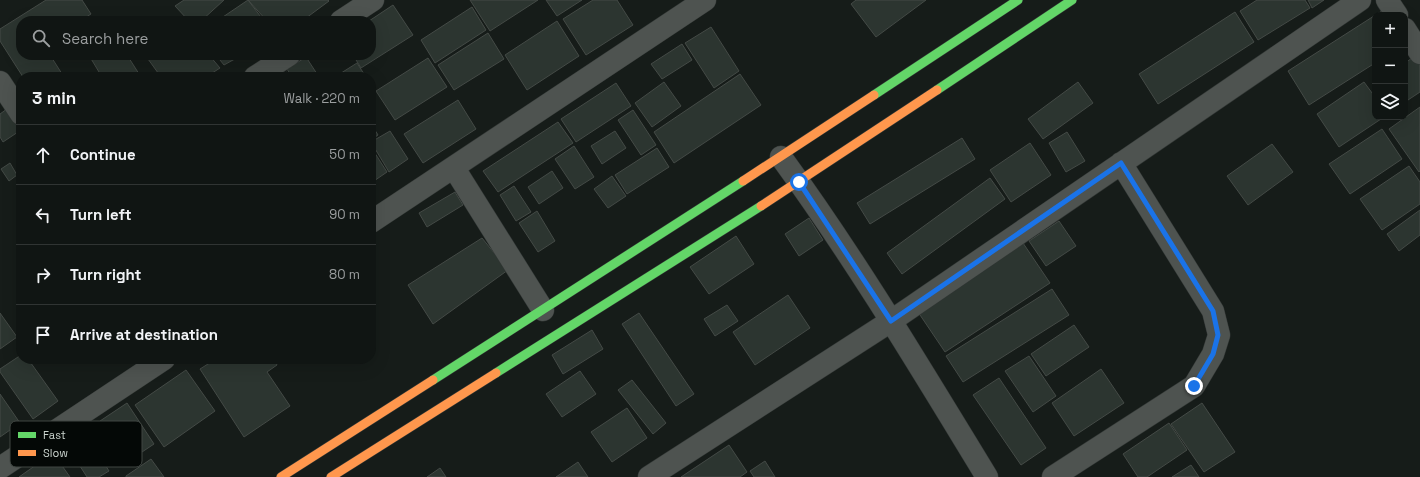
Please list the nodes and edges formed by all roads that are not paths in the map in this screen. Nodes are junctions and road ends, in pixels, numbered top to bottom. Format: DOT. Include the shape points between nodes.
graph roads {
  1 [pos="373,0"];
  2 [pos="704,0"];
  3 [pos="1018,0"];
  4 [pos="1072,0"];
  5 [pos="1360,0"];
  6 [pos="1387,0"];
  7 [pos="1394,12"];
  8 [pos="349,16"];
  9 [pos="1408,34"];
  10 [pos="1420,53"];
  11 [pos="280,60"];
  12 [pos="262,72"];
  13 [pos="0,82"];
  14 [pos="16,106"];
  15 [pos="781,157"];
  16 [pos="1121,163"];
  17 [pos="454,168"];
  18 [pos="799,182"];
  19 [pos="376,219"];
  20 [pos="543,310"];
  21 [pos="891,321"];
  22 [pos="156,364"];
  23 [pos="71,421"];
  24 [pos="10,461"];
  25 [pos="0,468"];
  26 [pos="281,477"];
  27 [pos="331,477"];
  28 [pos="649,477"];
  29 [pos="987,477"];
  30 [pos="1053,477"];
  1 -- 8 [label="street"];
  2 -- 17 [label="street"];
  3 -- 15 [label="main road"];
  4 -- 18 [label="main road"];
  5 -- 16 [label="street"];
  6 -- 7 [label="street"];
  9 -- 10 [label="street"];
  11 -- 12 [label="street"];
  13 -- 14 [label="street"];
  15 -- 18 [label="street"];
  15 -- 20 [label="main road"];
  16 -- 21 [label="street"];
  16 -- 30 [label="street" via="1213,311 1218,335 1213,354 1194,386"];
  17 -- 19 [label="street"];
  17 -- 20 [label="street"];
  18 -- 21 [label="street"];
  18 -- 27 [label="main road"];
  20 -- 26 [label="main road"];
  21 -- 28 [label="street"];
  21 -- 29 [label="street"];
  22 -- 23 [label="street"];
  24 -- 25 [label="street"];
}
